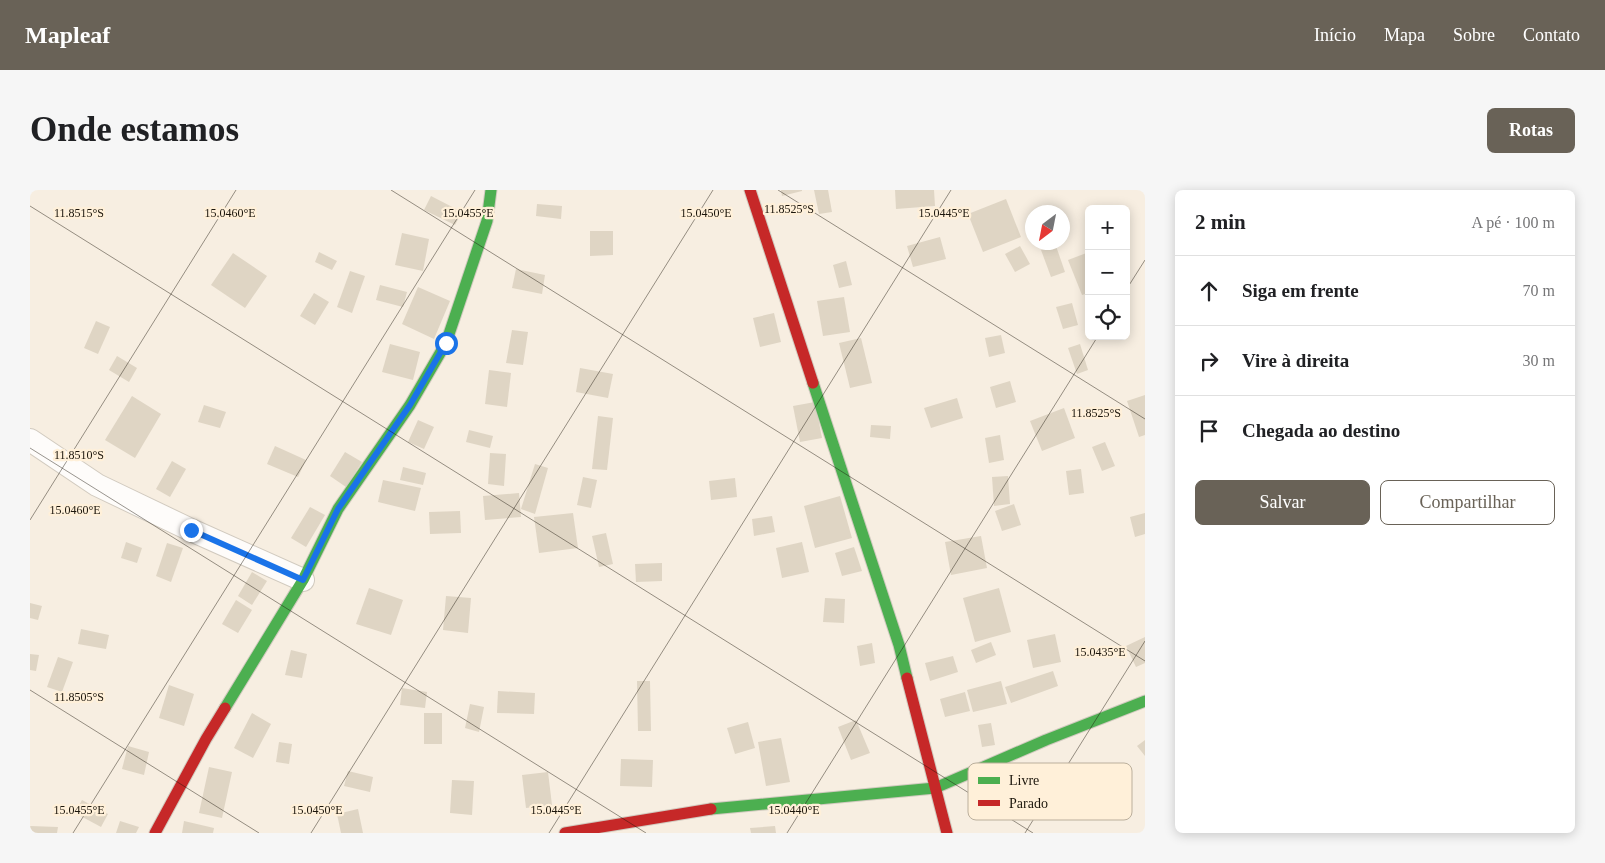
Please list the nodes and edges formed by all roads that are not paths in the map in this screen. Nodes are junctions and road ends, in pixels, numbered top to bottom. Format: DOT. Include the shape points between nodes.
graph roads {
  1 [pos="491,190"];
  2 [pos="750,190"];
  3 [pos="30,440"];
  4 [pos="303,580"];
  5 [pos="1145,700"];
  6 [pos="993,763"];
  7 [pos="968,774"];
  8 [pos="935,788"];
  9 [pos="155,833"];
  10 [pos="565,833"];
  11 [pos="947,833"];
  1 -- 4 [label="street" via="487,221 446,343 410,405 338,509"];
  2 -- 8 [label="street" via="899,644"];
  3 -- 4 [label="street" via="97,485"];
  4 -- 9 [label="street" via="206,739"];
  5 -- 6 [label="street"];
  7 -- 8 [label="street"];
  8 -- 10 [label="street" via="701,810"];
  8 -- 11 [label="street"];
}
